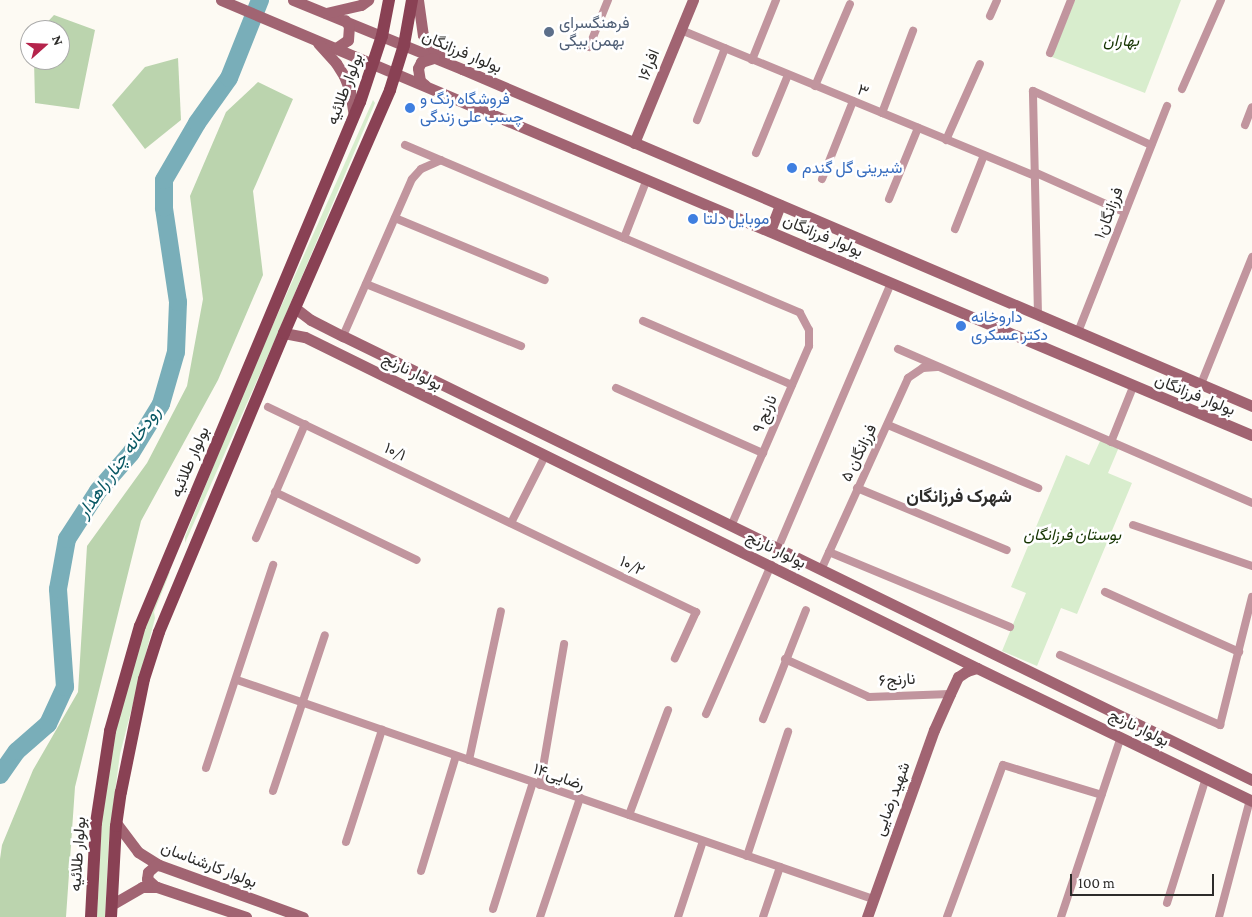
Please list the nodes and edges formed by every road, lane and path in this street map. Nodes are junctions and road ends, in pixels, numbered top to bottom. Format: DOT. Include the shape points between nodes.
graph roads {
  1 [pos="221,0"];
  2 [pos="293,0"];
  3 [pos="368,0"];
  4 [pos="418,0"];
  5 [pos="608,0"];
  6 [pos="693,0"];
  7 [pos="776,0"];
  8 [pos="996,0"];
  9 [pos="1071,0"];
  10 [pos="1221,0"];
  11 [pos="388,2"];
  12 [pos="850,4"];
  13 [pos="411,6"];
  14 [pos="326,13"];
  15 [pos="990,16"];
  16 [pos="344,20"];
  17 [pos="681,30"];
  18 [pos="913,31"];
  19 [pos="382,36"];
  20 [pos="313,38"];
  21 [pos="404,45"];
  22 [pos="589,47"];
  23 [pos="336,48"];
  24 [pos="725,48"];
  25 [pos="1050,53"];
  26 [pos="433,58"];
  27 [pos="752,60"];
  28 [pos="373,64"];
  29 [pos="980,64"];
  30 [pos="462,69"];
  31 [pos="396,73"];
  32 [pos="788,75"];
  33 [pos="425,85"];
  34 [pos="815,86"];
  35 [pos="1182,89"];
  36 [pos="853,101"];
  37 [pos="360,102"];
  38 [pos="1167,106"];
  39 [pos="1252,107"];
  40 [pos="382,110"];
  41 [pos="882,113"];
  42 [pos="354,115"];
  43 [pos="697,120"];
  44 [pos="1245,125"];
  45 [pos="918,128"];
  46 [pos="946,140"];
  47 [pos="634,143"];
  48 [pos="405,145"];
  49 [pos="1151,145"];
  50 [pos="756,153"];
  51 [pos="984,155"];
  52 [pos="441,160"];
  53 [pos="1034,174"];
  54 [pos="647,179"];
  55 [pos="822,179"];
  56 [pos="889,200"];
  57 [pos="780,205"];
  58 [pos="1124,212"];
  59 [pos="395,218"];
  60 [pos="955,229"];
  61 [pos="770,231"];
  62 [pos="624,238"];
  63 [pos="1252,257"];
  64 [pos="546,280"];
  65 [pos="891,283"];
  66 [pos="366,284"];
  67 [pos="295,308"];
  68 [pos="1038,315"];
  69 [pos="311,320"];
  70 [pos="643,321"];
  71 [pos="1078,332"];
  72 [pos="284,333"];
  73 [pos="343,336"];
  74 [pos="305,337"];
  75 [pos="522,346"];
  76 [pos="898,349"];
  77 [pos="938,366"];
  78 [pos="1201,384"];
  79 [pos="792,385"];
  80 [pos="1133,387"];
  81 [pos="616,388"];
  82 [pos="1252,406"];
  83 [pos="268,407"];
  84 [pos="305,424"];
  85 [pos="888,425"];
  86 [pos="1252,435"];
  87 [pos="1111,442"];
  88 [pos="763,453"];
  89 [pos="545,456"];
  90 [pos="857,488"];
  91 [pos="1038,488"];
  92 [pos="654,489"];
  93 [pos="275,492"];
  94 [pos="1252,503"];
  95 [pos="646,505"];
  96 [pos="510,523"];
  97 [pos="1133,525"];
  98 [pos="731,526"];
  99 [pos="256,538"];
  100 [pos="778,548"];
  101 [pos="170,550"];
  102 [pos="1007,550"];
  103 [pos="829,552"];
  104 [pos="188,559"];
  105 [pos="417,560"];
  106 [pos="272,565"];
  107 [pos="771,565"];
  108 [pos="1252,566"];
  109 [pos="821,570"];
  110 [pos="1105,592"];
  111 [pos="1252,598"];
  112 [pos="501,610"];
  113 [pos="806,610"];
  114 [pos="1250,611"];
  115 [pos="1010,627"];
  116 [pos="325,635"];
  117 [pos="564,644"];
  118 [pos="1239,652"];
  119 [pos="1060,656"];
  120 [pos="675,658"];
  121 [pos="785,659"];
  122 [pos="977,668"];
  123 [pos="237,680"];
  124 [pos="950,694"];
  125 [pos="302,703"];
  126 [pos="668,710"];
  127 [pos="706,714"];
  128 [pos="763,719"];
  129 [pos="382,730"];
  130 [pos="788,732"];
  131 [pos="1121,737"];
  132 [pos="456,756"];
  133 [pos="469,760"];
  134 [pos="206,768"];
  135 [pos="1206,778"];
  136 [pos="1252,780"];
  137 [pos="536,784"];
  138 [pos="273,791"];
  139 [pos="1102,795"];
  140 [pos="580,798"];
  141 [pos="1251,800"];
  142 [pos="629,816"];
  143 [pos="117,824"];
  144 [pos="703,841"];
  145 [pos="346,842"];
  146 [pos="747,856"];
  147 [pos="157,864"];
  148 [pos="780,867"];
  149 [pos="422,871"];
  150 [pos="156,887"];
  151 [pos="873,899"];
  152 [pos="1167,903"];
  153 [pos="493,909"];
  154 [pos="111,911"];
  155 [pos="91,917"];
  156 [pos="246,917"];
  157 [pos="303,917"];
  158 [pos="540,917"];
  159 [pos="678,917"];
  160 [pos="763,917"];
  161 [pos="867,917"];
  162 [pos="947,917"];
  163 [pos="1061,917"];
  164 [pos="1219,917"];
  1 -- 20 [label="main road, بولوار فرزانگان"];
  2 -- 14 [label="main road, بولوار فرزانگان"];
  3 -- 14 [label="main road" via="361,5"];
  4 -- 30 [label="main road" via="423,35 433,48"];
  5 -- 22 [label="street"];
  6 -- 17 [label="main road, ۱۶افرا"];
  7 -- 27 [label="street"];
  8 -- 15 [label="street"];
  9 -- 25 [label="street"];
  10 -- 35 [label="street"];
  11 -- 13 [label="main road" via="392,16 398,18 405,17"];
  11 -- 19 [label="main road, بولوار طلائیه"];
  12 -- 34 [label="street"];
  13 -- 21 [label="main road"];
  14 -- 16 [label="main road, بولوار فرزانگان"];
  16 -- 19 [label="main road, بولوار فرزانگان"];
  16 -- 23 [label="main road" via="350,34 342,46"];
  17 -- 24 [label="street, ۳"];
  17 -- 47 [label="main road, ۱۶افرا"];
  18 -- 41 [label="street"];
  19 -- 21 [label="main road, بولوار فرزانگان"];
  19 -- 28 [label="main road, بولوار طلائیه"];
  20 -- 23 [label="main road, بولوار فرزانگان"];
  20 -- 42 [label="main road" via="344,76"];
  21 -- 26 [label="main road, بولوار فرزانگان"];
  21 -- 31 [label="main road"];
  23 -- 28 [label="main road, بولوار فرزانگان"];
  24 -- 27 [label="street, ۳"];
  24 -- 43 [label="street"];
  26 -- 30 [label="main road, بولوار فرزانگان"];
  26 -- 33 [label="main road" via="421,62 418,68 420,81"];
  27 -- 32 [label="street, ۳"];
  28 -- 31 [label="main road, بولوار فرزانگان"];
  28 -- 37 [label="main road, بولوار طلائیه"];
  29 -- 46 [label="street"];
  30 -- 47 [label="main road, بولوار فرزانگان"];
  31 -- 33 [label="main road, بولوار فرزانگان"];
  31 -- 40 [label="main road"];
  32 -- 34 [label="street, ۳"];
  32 -- 50 [label="street"];
  33 -- 54 [label="main road, بولوار فرزانگان"];
  34 -- 36 [label="street, ۳"];
  36 -- 41 [label="street, ۳"];
  36 -- 55 [label="street"];
  37 -- 40 [label="main road" via="375,96 382,104"];
  37 -- 42 [label="main road, بولوار طلائیه"];
  38 -- 49 [label="street, فرزانگان۱"];
  39 -- 44 [label="street"];
  40 -- 67 [label="main road"];
  41 -- 45 [label="street, ۳"];
  42 -- 101 [label="main road, بولوار طلائیه"];
  45 -- 46 [label="street, ۳"];
  45 -- 56 [label="street"];
  46 -- 51 [label="street, ۳"];
  47 -- 57 [label="main road, بولوار فرزانگان"];
  48 -- 52 [label="street"];
  49 -- 53 [label="street" via="1033,92"];
  49 -- 58 [label="street, فرزانگان۱"];
  51 -- 53 [label="street, ۳"];
  51 -- 60 [label="street"];
  52 -- 59 [label="street" via="421,169 412,179"];
  52 -- 62 [label="street"];
  53 -- 58 [label="street, ۳"];
  53 -- 68 [label="street"];
  54 -- 61 [label="main road, بولوار فرزانگان"];
  54 -- 62 [label="street"];
  57 -- 61 [label="main road"];
  57 -- 68 [label="main road, بولوار فرزانگان"];
  58 -- 71 [label="street, فرزانگان۱"];
  59 -- 64 [label="street"];
  59 -- 66 [label="street"];
  61 -- 65 [label="main road, بولوار فرزانگان"];
  62 -- 79 [label="street, نارنج ۹" via="800,312 809,330 809,346"];
  63 -- 78 [label="street"];
  65 -- 80 [label="main road, بولوار فرزانگان"];
  65 -- 100 [label="street"];
  66 -- 73 [label="street"];
  66 -- 75 [label="street"];
  67 -- 69 [label="main road, بولوار نارنج"];
  67 -- 72 [label="main road"];
  68 -- 71 [label="main road, بولوار فرزانگان"];
  69 -- 73 [label="main road, بولوار نارنج"];
  69 -- 74 [label="main road" via="303,327"];
  70 -- 79 [label="street"];
  71 -- 78 [label="main road, بولوار فرزانگان"];
  72 -- 74 [label="main road, بولوار نارنج"];
  72 -- 104 [label="main road"];
  73 -- 92 [label="main road, بولوار نارنج"];
  74 -- 89 [label="main road, بولوار نارنج"];
  76 -- 77 [label="street"];
  77 -- 85 [label="street, فرزانگان ۵" via="923,368 908,378"];
  77 -- 87 [label="street"];
  78 -- 82 [label="main road, بولوار فرزانگان"];
  79 -- 88 [label="street, نارنج ۹"];
  80 -- 86 [label="main road, بولوار فرزانگان"];
  80 -- 87 [label="street"];
  81 -- 88 [label="street"];
  83 -- 84 [label="street, ۱۰/۱"];
  84 -- 93 [label="street"];
  84 -- 96 [label="street, ۱۰/۱"];
  85 -- 90 [label="street, فرزانگان ۵"];
  85 -- 91 [label="street"];
  87 -- 94 [label="street"];
  88 -- 98 [label="street, نارنج ۹"];
  89 -- 95 [label="main road, بولوار نارنج"];
  89 -- 96 [label="street"];
  90 -- 102 [label="street"];
  90 -- 103 [label="street, فرزانگان ۵"];
  92 -- 95 [label="main road"];
  92 -- 98 [label="main road, بولوار نارنج"];
  93 -- 99 [label="street"];
  93 -- 105 [label="street"];
  95 -- 107 [label="main road, بولوار نارنج"];
  96 -- 120 [label="street, ۱۰/۲" via="696,612"];
  97 -- 108 [label="street"];
  98 -- 100 [label="main road, بولوار نارنج"];
  100 -- 109 [label="main road, بولوار نارنج"];
  101 -- 104 [label="main road"];
  101 -- 155 [label="main road, بولوار طلائیه" via="140,626 110,731 96,823"];
  103 -- 109 [label="street, فرزانگان ۵"];
  103 -- 115 [label="street"];
  104 -- 143 [label="main road" via="144,679"];
  106 -- 123 [label="street"];
  107 -- 122 [label="main road, بولوار نارنج"];
  107 -- 127 [label="street"];
  109 -- 136 [label="main road, بولوار نارنج"];
  110 -- 118 [label="street"];
  111 -- 114 [label="street"];
  112 -- 133 [label="street"];
  113 -- 121 [label="street"];
  114 -- 118 [label="street"];
  116 -- 125 [label="street"];
  117 -- 137 [label="street"];
  118 -- 119 [label="street" via="1220,724"];
  121 -- 124 [label="street, نارنج۶" via="870,697"];
  121 -- 128 [label="street"];
  122 -- 124 [label="main road" via="958,677"];
  122 -- 131 [label="main road, بولوار نارنج"];
  123 -- 125 [label="street, رضایی۱۴"];
  123 -- 134 [label="street"];
  124 -- 151 [label="main road, شهید رضایی"];
  125 -- 129 [label="street, رضایی۱۴"];
  125 -- 138 [label="street"];
  126 -- 142 [label="street"];
  129 -- 132 [label="street, رضایی۱۴"];
  129 -- 145 [label="street"];
  130 -- 146 [label="street"];
  131 -- 135 [label="main road, بولوار نارنج"];
  131 -- 139 [label="street"];
  132 -- 133 [label="street, رضایی۱۴"];
  132 -- 149 [label="street"];
  133 -- 137 [label="street, رضایی۱۴"];
  135 -- 141 [label="main road, بولوار نارنج"];
  135 -- 152 [label="street"];
  137 -- 140 [label="street, رضایی۱۴"];
  137 -- 153 [label="street"];
  139 -- 162 [label="street" via="1003,765"];
  139 -- 163 [label="street"];
  140 -- 142 [label="street, رضایی۱۴"];
  140 -- 158 [label="street"];
  141 -- 164 [label="street"];
  142 -- 144 [label="street, رضایی۱۴"];
  143 -- 147 [label="main road, بولوار کارشناسان" via="138,852"];
  143 -- 154 [label="main road"];
  144 -- 146 [label="street, رضایی۱۴"];
  144 -- 159 [label="street"];
  146 -- 148 [label="street, رضایی۱۴"];
  147 -- 150 [label="main road" via="148,872 147,879"];
  147 -- 157 [label="main road, بولوار کارشناسان"];
  148 -- 151 [label="street, رضایی۱۴"];
  148 -- 160 [label="street"];
  150 -- 154 [label="main road" via="142,887"];
  150 -- 156 [label="main road"];
  151 -- 161 [label="main road, شهید رضایی"];
}
